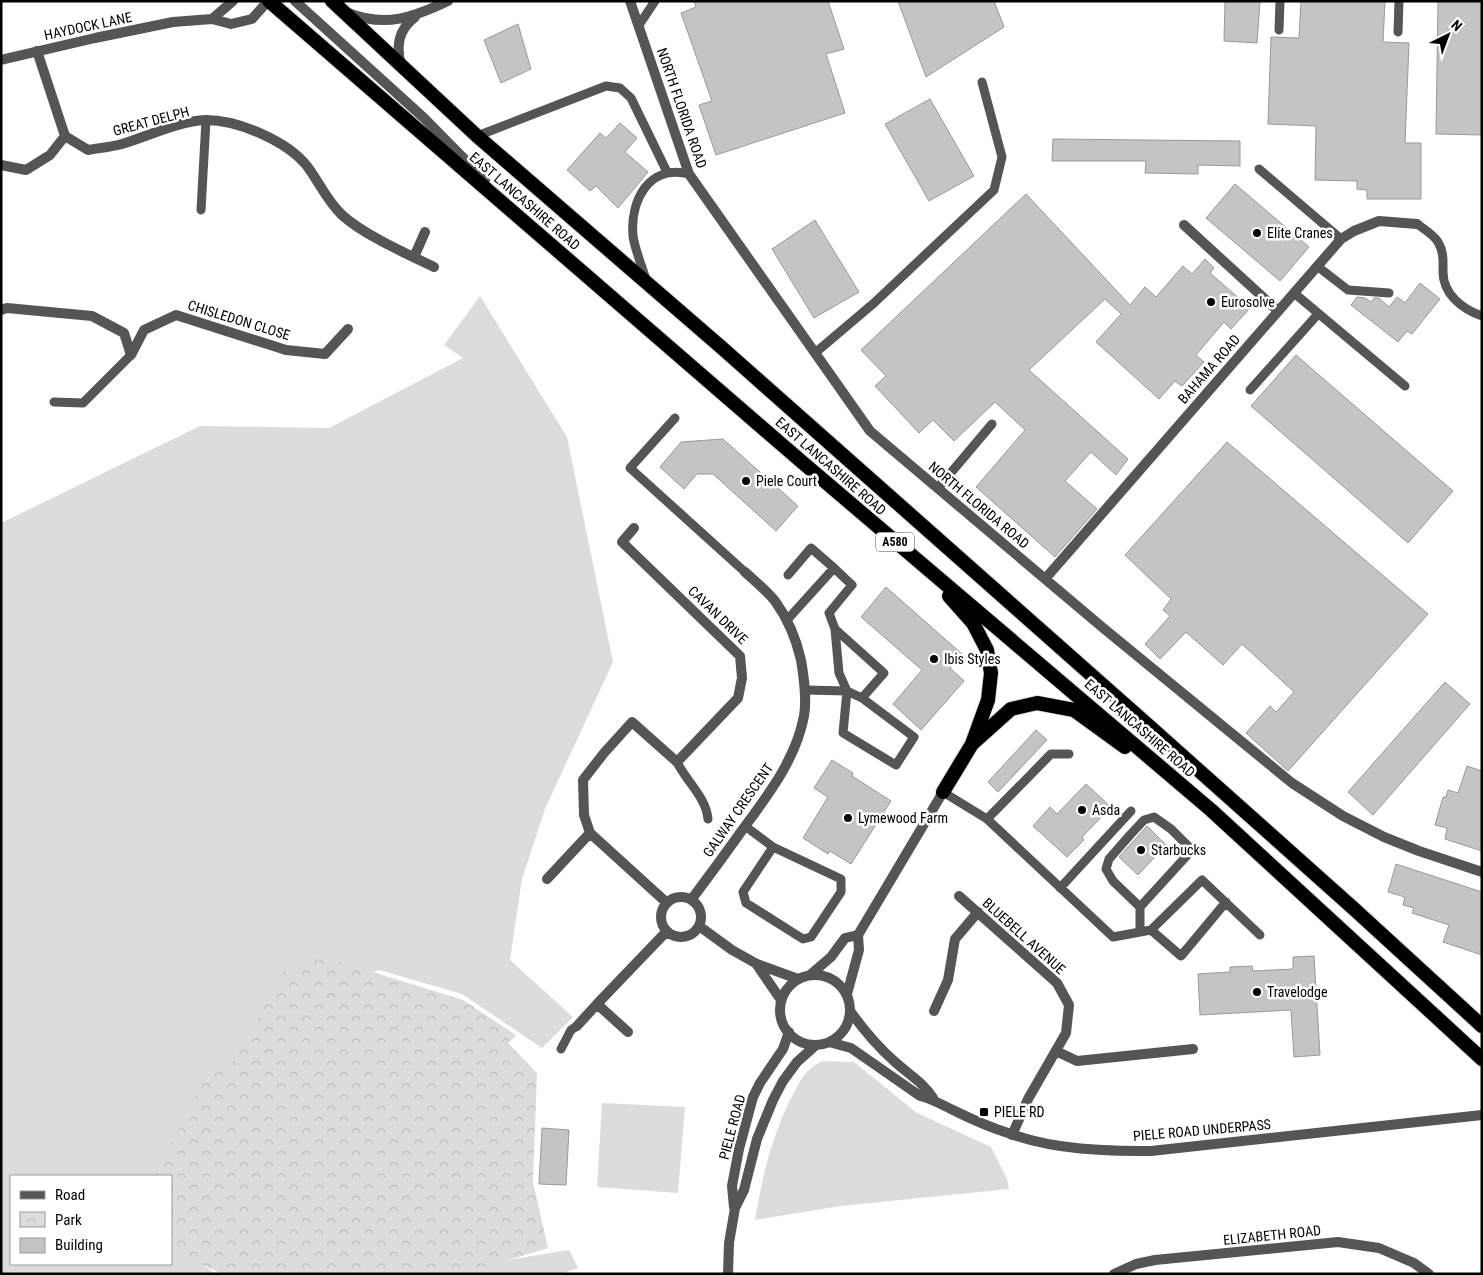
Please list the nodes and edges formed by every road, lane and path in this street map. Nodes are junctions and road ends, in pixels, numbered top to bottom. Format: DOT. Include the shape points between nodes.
graph roads {
  1 [pos="233,1"];
  2 [pos="268,1"];
  3 [pos="294,1"];
  4 [pos="332,1"];
  5 [pos="448,1"];
  6 [pos="630,1"];
  7 [pos="655,1"];
  8 [pos="1280,1"];
  9 [pos="1400,1"];
  10 [pos="345,12"];
  11 [pos="418,15"];
  12 [pos="212,19"];
  13 [pos="639,25"];
  14 [pos="1279,30"];
  15 [pos="1398,32"];
  16 [pos="37,51"];
  17 [pos="1,60"];
  18 [pos="401,67"];
  19 [pos="982,82"];
  20 [pos="206,120"];
  21 [pos="65,136"];
  22 [pos="477,136"];
  23 [pos="1,165"];
  24 [pos="1259,169"];
  25 [pos="667,172"];
  26 [pos="689,174"];
  27 [pos="201,210"];
  28 [pos="1418,224"];
  29 [pos="1184,225"];
  30 [pos="535,231"];
  31 [pos="425,232"];
  32 [pos="1340,239"];
  33 [pos="414,257"];
  34 [pos="1317,266"];
  35 [pos="434,267"];
  36 [pos="646,282"];
  37 [pos="1294,293"];
  38 [pos="1388,293"];
  39 [pos="1,310"];
  40 [pos="1278,311"];
  41 [pos="1318,314"];
  42 [pos="1482,316"];
  43 [pos="348,330"];
  44 [pos="815,353"];
  45 [pos="131,355"];
  46 [pos="1405,386"];
  47 [pos="1250,390"];
  48 [pos="54,402"];
  49 [pos="675,418"];
  50 [pos="992,424"];
  51 [pos="938,488"];
  52 [pos="634,528"];
  53 [pos="915,558"];
  54 [pos="834,568"];
  55 [pos="745,572"];
  56 [pos="788,575"];
  57 [pos="1045,579"];
  58 [pos="787,620"];
  59 [pos="835,629"];
  60 [pos="805,690"];
  61 [pos="847,691"];
  62 [pos="862,698"];
  63 [pos="972,744"];
  64 [pos="1069,754"];
  65 [pos="677,762"];
  66 [pos="944,792"];
  67 [pos="1211,810"];
  68 [pos="1130,811"];
  69 [pos="708,819"];
  70 [pos="986,819"];
  71 [pos="745,826"];
  72 [pos="590,833"];
  73 [pos="773,847"];
  74 [pos="1482,872"];
  75 [pos="546,879"];
  76 [pos="1060,888"];
  77 [pos="959,896"];
  78 [pos="691,900"];
  79 [pos="1226,902"];
  80 [pos="667,903"];
  81 [pos="1140,906"];
  82 [pos="978,912"];
  83 [pos="699,926"];
  84 [pos="1151,930"];
  85 [pos="667,931"];
  86 [pos="1140,932"];
  87 [pos="858,934"];
  88 [pos="1260,935"];
  89 [pos="757,964"];
  90 [pos="810,975"];
  91 [pos="798,979"];
  92 [pos="847,994"];
  93 [pos="781,1000"];
  94 [pos="597,1004"];
  95 [pos="850,1011"];
  96 [pos="934,1011"];
  97 [pos="577,1026"];
  98 [pos="1482,1026"];
  99 [pos="628,1032"];
  100 [pos="789,1032"];
  101 [pos="829,1042"];
  102 [pos="816,1045"];
  103 [pos="561,1049"];
  104 [pos="1194,1049"];
  105 [pos="1056,1051"];
  106 [pos="1482,1059"];
  107 [pos="933,1098"];
  108 [pos="1482,1115"];
  109 [pos="1012,1135"];
  110 [pos="734,1208"];
  111 [pos="728,1274"];
  112 [pos="1114,1274"];
  113 [pos="1429,1274"];
  1 -- 12 [label="street"];
  2 -- 12 [label="street, HAYDOCK LANE" via="252,19 231,24"];
  2 -- 30 [label="highway, EAST LANCASHIRE ROAD / A580"];
  3 -- 30 [label="street" via="424,118"];
  4 -- 10 [label="highway, EAST LANCASHIRE ROAD / A580"];
  5 -- 11 [label="street"];
  6 -- 13 [label="street, NORTH FLORIDA ROAD"];
  7 -- 13 [label="lane"];
  8 -- 14 [label="lane"];
  9 -- 15 [label="lane"];
  10 -- 11 [label="street" via="359,18 382,20"];
  10 -- 18 [label="highway, EAST LANCASHIRE ROAD / A580"];
  11 -- 18 [label="street" via="408,23 399,38"];
  12 -- 16 [label="street, HAYDOCK LANE" via="174,22"];
  13 -- 26 [label="street, NORTH FLORIDA ROAD"];
  16 -- 17 [label="street, HAYDOCK LANE"];
  16 -- 21 [label="street"];
  18 -- 22 [label="highway, EAST LANCASHIRE ROAD / A580"];
  19 -- 44 [label="lane" via="1002,157 994,190 874,303"];
  20 -- 21 [label="street, GREAT DELPH" via="88,150"];
  20 -- 27 [label="lane"];
  20 -- 33 [label="street, GREAT DELPH" via="238,125 277,141 305,164 342,215 357,227"];
  21 -- 23 [label="street" via="50,156 26,170"];
  22 -- 25 [label="lane" via="606,86 620,88 631,98"];
  22 -- 36 [label="highway, EAST LANCASHIRE ROAD / A580"];
  24 -- 32 [label="lane"];
  25 -- 26 [label="lane"];
  25 -- 36 [label="lane" via="644,188 635,205 633,237"];
  26 -- 44 [label="street, NORTH FLORIDA ROAD"];
  28 -- 32 [label="street, BAHAMA ROAD" via="1379,221"];
  28 -- 42 [label="lane" via="1438,240 1444,260 1443,274 1452,296 1459,304"];
  29 -- 40 [label="street"];
  30 -- 53 [label="highway, EAST LANCASHIRE ROAD / A580"];
  31 -- 33 [label="street"];
  32 -- 34 [label="street, BAHAMA ROAD"];
  33 -- 35 [label="street, GREAT DELPH"];
  34 -- 37 [label="street, BAHAMA ROAD"];
  34 -- 38 [label="lane" via="1348,290"];
  36 -- 98 [label="highway, EAST LANCASHIRE ROAD / A580" via="1339,894"];
  37 -- 40 [label="street, BAHAMA ROAD"];
  37 -- 41 [label="lane"];
  39 -- 45 [label="street" via="92,316 124,333"];
  40 -- 57 [label="street, BAHAMA ROAD"];
  41 -- 46 [label="lane"];
  41 -- 47 [label="lane"];
  43 -- 45 [label="street, CHISLEDON CLOSE" via="325,354 286,350 176,315 144,330"];
  44 -- 51 [label="street, NORTH FLORIDA ROAD" via="870,431"];
  45 -- 48 [label="lane" via="82,403"];
  49 -- 55 [label="lane" via="630,468"];
  50 -- 51 [label="lane"];
  51 -- 57 [label="street, NORTH FLORIDA ROAD"];
  52 -- 65 [label="street, CAVAN DRIVE" via="622,542 740,656 742,678 738,698"];
  53 -- 63 [label="highway" via="973,623 987,650 992,674 988,700"];
  53 -- 67 [label="highway, EAST LANCASHIRE ROAD / A580"];
  54 -- 56 [label="lane" via="811,548"];
  54 -- 58 [label="lane"];
  54 -- 59 [label="lane" via="852,585 829,613"];
  55 -- 58 [label="street, GALWAY CRESCENT" via="774,600"];
  57 -- 74 [label="street, NORTH FLORIDA ROAD" via="1292,783 1384,837"];
  58 -- 60 [label="street, GALWAY CRESCENT" via="797,644"];
  59 -- 61 [label="lane" via="839,673"];
  59 -- 62 [label="lane" via="884,674"];
  60 -- 61 [label="lane"];
  60 -- 71 [label="street, GALWAY CRESCENT" via="804,716 787,765"];
  61 -- 62 [label="lane"];
  61 -- 62 [label="lane" via="843,733 896,765 914,738"];
  63 -- 66 [label="highway"];
  63 -- 67 [label="highway" via="1011,709 1037,704 1074,710"];
  64 -- 70 [label="lane" via="1051,754"];
  65 -- 69 [label="lane" via="702,800"];
  65 -- 72 [label="street" via="632,722 583,780 584,816"];
  66 -- 70 [label="lane"];
  66 -- 87 [label="street"];
  67 -- 106 [label="highway, EAST LANCASHIRE ROAD / A580"];
  68 -- 76 [label="lane"];
  70 -- 76 [label="lane"];
  71 -- 73 [label="lane"];
  71 -- 78 [label="street, GALWAY CRESCENT"];
  72 -- 75 [label="street"];
  72 -- 80 [label="street"];
  73 -- 73 [label="lane" via="841,879 841,892 811,937 803,939 746,904 743,892"];
  76 -- 86 [label="lane" via="1113,937"];
  77 -- 82 [label="street, BLUEBELL AVENUE"];
  78 -- 80 [label="street" via="681,897"];
  78 -- 83 [label="street" via="701,914"];
  79 -- 84 [label="lane" via="1202,880"];
  79 -- 84 [label="lane" via="1181,956"];
  79 -- 88 [label="lane"];
  80 -- 85 [label="street" via="661,917"];
  81 -- 81 [label="lane" via="1106,870 1108,859 1130,834 1144,820 1154,817 1192,850"];
  81 -- 86 [label="lane"];
  82 -- 96 [label="street" via="955,939 948,980"];
  82 -- 105 [label="street, BLUEBELL AVENUE" via="1057,983 1069,1005 1066,1033"];
  83 -- 85 [label="street" via="684,936"];
  83 -- 89 [label="street"];
  84 -- 86 [label="lane"];
  85 -- 94 [label="street"];
  87 -- 90 [label="street" via="845,938 831,957"];
  87 -- 92 [label="street" via="859,950"];
  89 -- 91 [label="street"];
  89 -- 93 [label="street"];
  90 -- 91 [label="street"];
  90 -- 92 [label="street" via="833,979"];
  91 -- 93 [label="street" via="788,987"];
  92 -- 95 [label="street"];
  93 -- 100 [label="street" via="781,1017"];
  94 -- 97 [label="street"];
  94 -- 99 [label="street"];
  95 -- 101 [label="street" via="844,1030"];
  95 -- 107 [label="street, PIELE ROAD UNDERPASS" via="866,1032"];
  97 -- 103 [label="lane" via="571,1030"];
  100 -- 102 [label="street" via="804,1043"];
  100 -- 110 [label="street, PIELE ROAD" via="783,1049 753,1097 732,1186"];
  101 -- 102 [label="street"];
  101 -- 107 [label="street, PIELE ROAD UNDERPASS" via="851,1048 920,1096"];
  102 -- 110 [label="street, PIELE ROAD" via="797,1062 773,1100 757,1139 744,1190"];
  104 -- 105 [label="street" via="1077,1061"];
  105 -- 109 [label="street, BLUEBELL AVENUE" via="1028,1099"];
  107 -- 109 [label="street, PIELE ROAD UNDERPASS"];
  108 -- 109 [label="street, PIELE ROAD UNDERPASS" via="1151,1151 1078,1148"];
  110 -- 111 [label="street, PIELE ROAD" via="728,1243"];
  112 -- 113 [label="street, ELIZABETH ROAD" via="1155,1260 1338,1242 1378,1248 1414,1263"];
}
